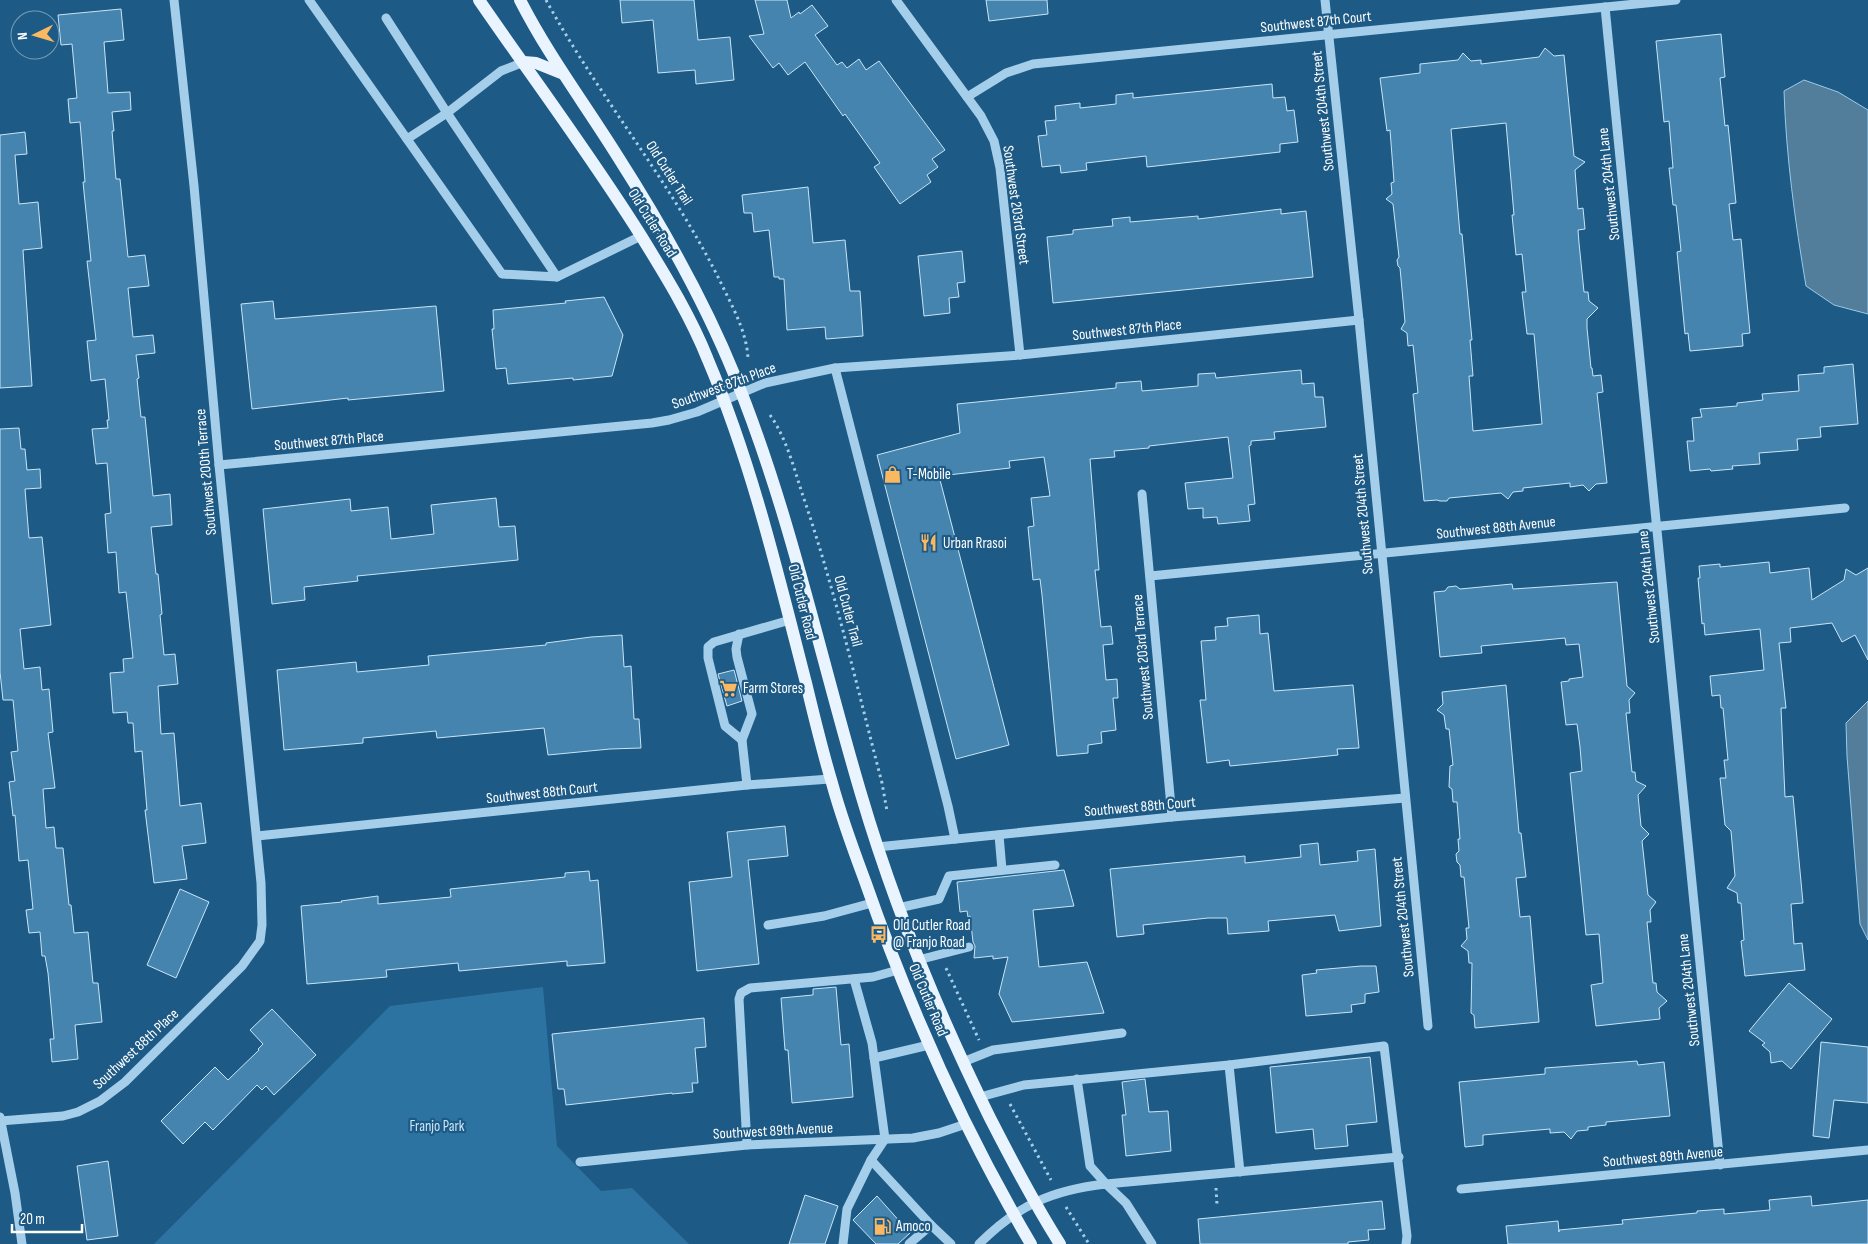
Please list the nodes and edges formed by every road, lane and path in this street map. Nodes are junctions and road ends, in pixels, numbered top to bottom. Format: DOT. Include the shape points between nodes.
graph roads {
  1 [pos="174,0"];
  2 [pos="309,0"];
  3 [pos="479,0"];
  4 [pos="520,0"];
  5 [pos="546,0"];
  6 [pos="896,0"];
  7 [pos="1325,0"];
  8 [pos="1676,0"];
  9 [pos="1605,7"];
  10 [pos="386,18"];
  11 [pos="1328,35"];
  12 [pos="524,62"];
  13 [pos="561,73"];
  14 [pos="967,97"];
  15 [pos="447,113"];
  16 [pos="407,139"];
  17 [pos="641,236"];
  18 [pos="557,277"];
  19 [pos="1359,320"];
  20 [pos="1020,355"];
  21 [pos="748,361"];
  22 [pos="835,368"];
  23 [pos="741,392"];
  24 [pos="724,400"];
  25 [pos="768,412"];
  26 [pos="219,465"];
  27 [pos="1142,494"];
  28 [pos="1845,508"];
  29 [pos="1656,526"];
  30 [pos="1381,554"];
  31 [pos="1150,576"];
  32 [pos="812,614"];
  33 [pos="790,620"];
  34 [pos="739,634"];
  35 [pos="742,740"];
  36 [pos="830,779"];
  37 [pos="747,785"];
  38 [pos="1405,798"];
  39 [pos="1172,817"];
  40 [pos="888,820"];
  41 [pos="999,835"];
  42 [pos="256,836"];
  43 [pos="955,839"];
  44 [pos="877,847"];
  45 [pos="1055,865"];
  46 [pos="1002,870"];
  47 [pos="894,895"];
  48 [pos="872,903"];
  49 [pos="898,908"];
  50 [pos="768,925"];
  51 [pos="260,941"];
  52 [pos="969,947"];
  53 [pos="918,960"];
  54 [pos="898,970"];
  55 [pos="854,979"];
  56 [pos="1428,1026"];
  57 [pos="1122,1033"];
  58 [pos="929,1045"];
  59 [pos="874,1058"];
  60 [pos="963,1062"];
  61 [pos="1229,1064"];
  62 [pos="1077,1079"];
  63 [pos="980,1097"];
  64 [pos="0,1120"];
  65 [pos="966,1124"];
  66 [pos="885,1139"];
  67 [pos="747,1145"];
  68 [pos="1868,1150"];
  69 [pos="1399,1157"];
  70 [pos="871,1160"];
  71 [pos="580,1162"];
  72 [pos="1720,1165"];
  73 [pos="1240,1172"];
  74 [pos="1106,1184"];
  75 [pos="1215,1186"];
  76 [pos="1461,1189"];
  77 [pos="1034,1202"];
  78 [pos="1217,1205"];
  79 [pos="1013,1214"];
  80 [pos="931,1225"];
  81 [pos="22,1244"];
  82 [pos="843,1244"];
  83 [pos="909,1244"];
  84 [pos="951,1244"];
  85 [pos="979,1244"];
  86 [pos="1031,1244"];
  87 [pos="1060,1244"];
  88 [pos="1152,1244"];
  89 [pos="1406,1244"];
  1 -- 26 [label="street, Southwest 200th Terrace"];
  2 -- 16 [label="street"];
  3 -- 12 [label="main road, Old Cutler Road"];
  4 -- 13 [label="main road, Old Cutler Road"];
  5 -- 21 [label="path, Old Cutler Trail" via="706,254 746,339"];
  6 -- 14 [label="street, Southwest 203rd Street"];
  7 -- 11 [label="street, Southwest 204th Street"];
  8 -- 9 [label="street, Southwest 87th Court"];
  9 -- 11 [label="street, Southwest 87th Court"];
  9 -- 29 [label="street, Southwest 204th Lane"];
  10 -- 15 [label="street"];
  11 -- 14 [label="street, Southwest 87th Court" via="1033,64 1006,73"];
  11 -- 19 [label="street, Southwest 204th Street"];
  12 -- 13 [label="main road"];
  12 -- 15 [label="street" via="500,71"];
  12 -- 17 [label="main road, Old Cutler Road"];
  13 -- 23 [label="main road, Old Cutler Road" via="618,156 690,278"];
  14 -- 20 [label="street, Southwest 203rd Street" via="990,132 1000,168"];
  15 -- 16 [label="street"];
  15 -- 18 [label="street"];
  16 -- 18 [label="street" via="502,274"];
  17 -- 18 [label="street"];
  17 -- 24 [label="main road, Old Cutler Road" via="689,318"];
  19 -- 20 [label="street, Southwest 87th Place"];
  19 -- 30 [label="street, Southwest 204th Street"];
  20 -- 22 [label="street, Southwest 87th Place"];
  22 -- 23 [label="street, Southwest 87th Place" via="765,383"];
  22 -- 43 [label="street"];
  23 -- 24 [label="street, Southwest 87th Place"];
  23 -- 32 [label="main road, Old Cutler Road" via="775,484"];
  24 -- 26 [label="street, Southwest 87th Place" via="683,417 637,426"];
  24 -- 33 [label="main road, Old Cutler Road" via="754,487"];
  25 -- 40 [label="path, Old Cutler Trail" via="779,427 811,519 882,783"];
  26 -- 42 [label="street, Southwest 200th Terrace"];
  27 -- 31 [label="street, Southwest 203rd Terrace"];
  28 -- 29 [label="street, Southwest 88th Avenue"];
  29 -- 30 [label="street, Southwest 88th Avenue"];
  29 -- 72 [label="street, Southwest 204th Lane"];
  30 -- 31 [label="street, Southwest 88th Avenue"];
  30 -- 38 [label="street, Southwest 204th Street"];
  31 -- 39 [label="street, Southwest 203rd Terrace"];
  32 -- 33 [label="main road"];
  32 -- 44 [label="main road, Old Cutler Road"];
  33 -- 34 [label="street"];
  33 -- 36 [label="main road, Old Cutler Road"];
  34 -- 35 [label="street" via="737,657 752,714"];
  34 -- 35 [label="street" via="714,642 707,653 725,726"];
  35 -- 37 [label="street"];
  36 -- 37 [label="street, Southwest 88th Court"];
  36 -- 48 [label="main road, Old Cutler Road"];
  37 -- 42 [label="street, Southwest 88th Court"];
  38 -- 39 [label="street, Southwest 88th Court"];
  38 -- 56 [label="street, Southwest 204th Street"];
  39 -- 41 [label="street, Southwest 88th Court"];
  41 -- 43 [label="street, Southwest 88th Court"];
  41 -- 46 [label="street"];
  42 -- 51 [label="street, Southwest 200th Terrace" via="262,904"];
  43 -- 44 [label="street, Southwest 88th Court"];
  44 -- 47 [label="main road, Old Cutler Road"];
  45 -- 46 [label="street"];
  46 -- 49 [label="street" via="949,876 939,899"];
  47 -- 48 [label="main road"];
  47 -- 49 [label="main road, Old Cutler Road"];
  48 -- 50 [label="street" via="824,916"];
  48 -- 54 [label="main road, Old Cutler Road"];
  49 -- 53 [label="main road, Old Cutler Road"];
  51 -- 64 [label="street, Southwest 88th Place" via="242,966 111,1094 78,1112"];
  52 -- 53 [label="street"];
  53 -- 60 [label="main road, Old Cutler Road"];
  54 -- 55 [label="street"];
  54 -- 58 [label="main road, Old Cutler Road"];
  55 -- 59 [label="street"];
  55 -- 67 [label="street" via="750,988 741,993"];
  57 -- 60 [label="street" via="993,1050"];
  58 -- 59 [label="street"];
  58 -- 65 [label="main road, Old Cutler Road"];
  59 -- 66 [label="street"];
  60 -- 63 [label="main road, Old Cutler Road"];
  61 -- 62 [label="street"];
  61 -- 69 [label="street" via="1384,1046"];
  61 -- 73 [label="street"];
  62 -- 63 [label="street" via="1024,1085"];
  62 -- 74 [label="street" via="1090,1166"];
  63 -- 77 [label="main road, Old Cutler Road"];
  64 -- 81 [label="street"];
  65 -- 66 [label="street, Southwest 89th Avenue" via="926,1136"];
  65 -- 79 [label="main road, Old Cutler Road"];
  66 -- 67 [label="street, Southwest 89th Avenue"];
  66 -- 70 [label="street"];
  67 -- 71 [label="street, Southwest 89th Avenue"];
  68 -- 72 [label="street, Southwest 89th Avenue"];
  69 -- 73 [label="street"];
  69 -- 89 [label="street"];
  70 -- 80 [label="street"];
  70 -- 82 [label="street" via="847,1209"];
  72 -- 76 [label="street, Southwest 89th Avenue"];
  73 -- 74 [label="street"];
  74 -- 77 [label="street" via="1058,1192"];
  74 -- 88 [label="street" via="1126,1203"];
  75 -- 78 [label="path"];
  77 -- 79 [label="street"];
  77 -- 87 [label="main road, Old Cutler Road"];
  79 -- 85 [label="street"];
  79 -- 86 [label="main road, Old Cutler Road"];
  80 -- 83 [label="street"];
  80 -- 84 [label="street"];
}
